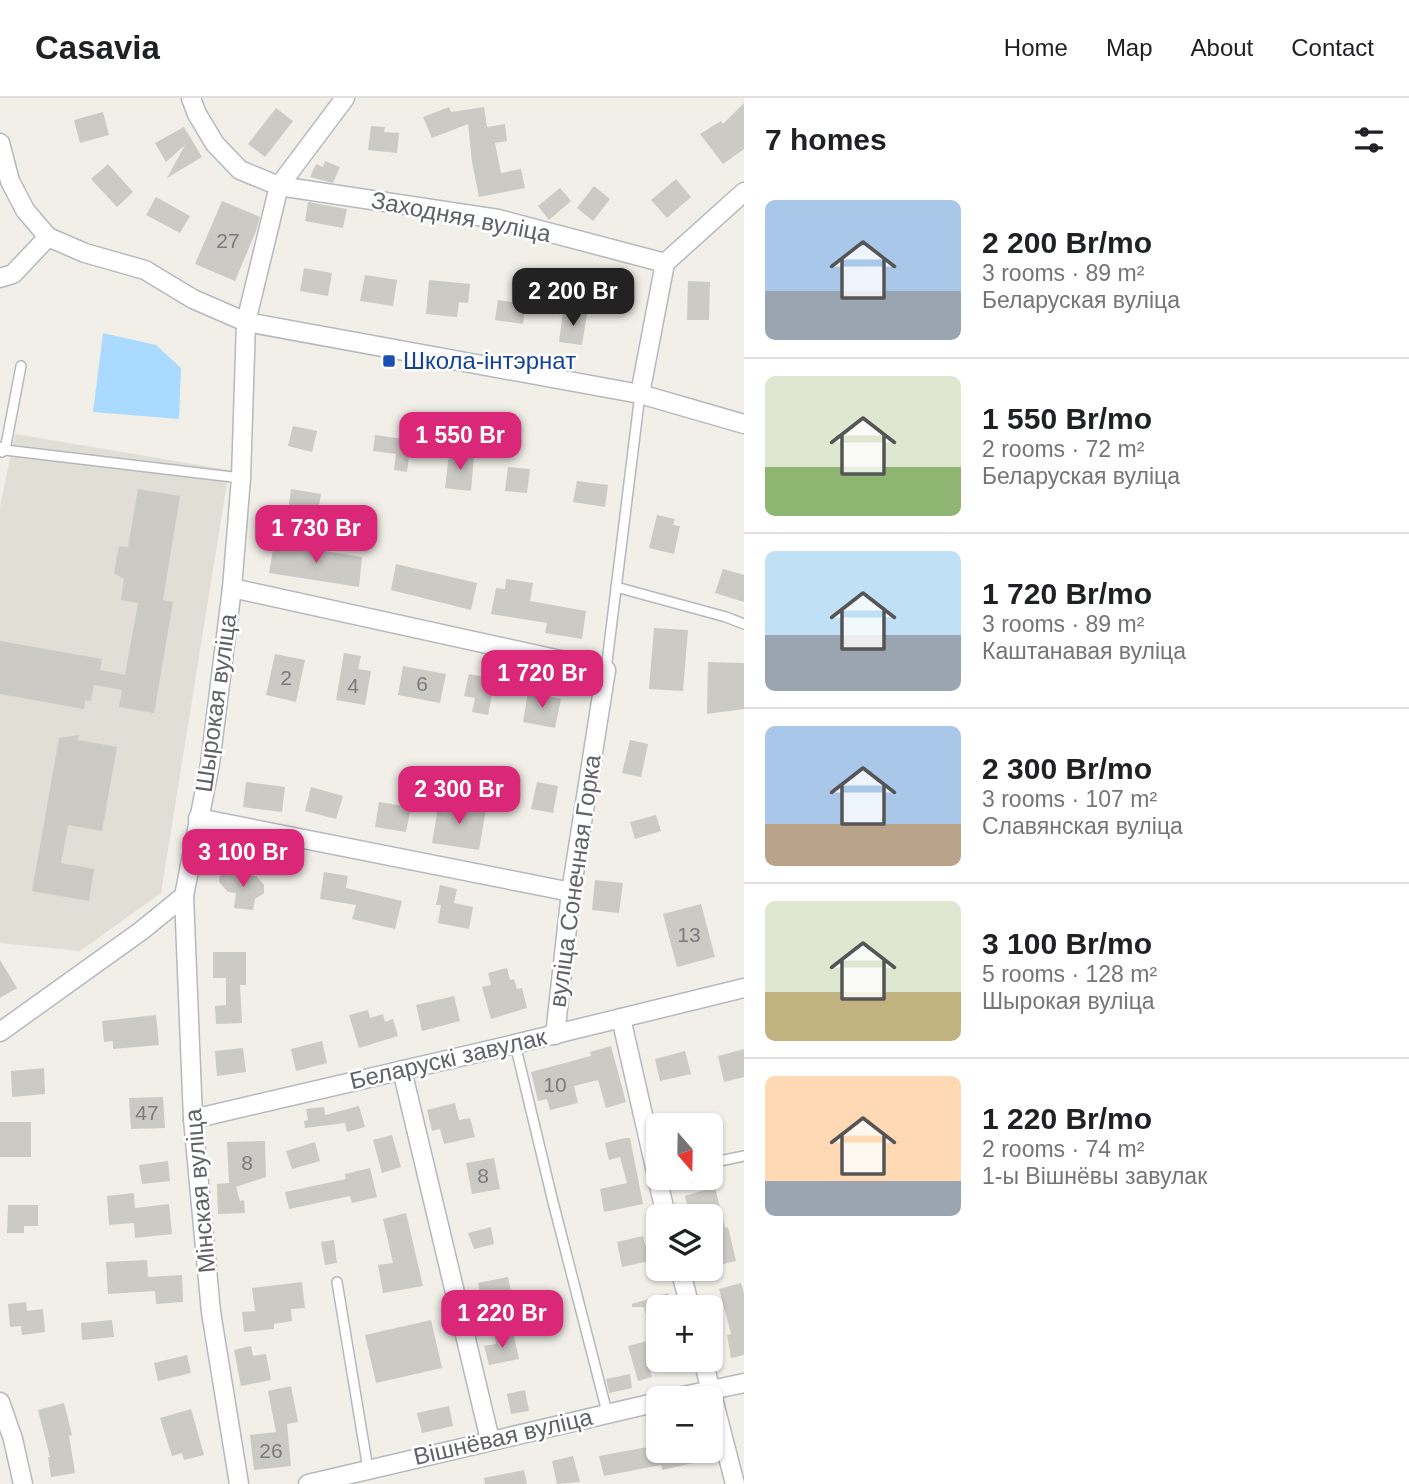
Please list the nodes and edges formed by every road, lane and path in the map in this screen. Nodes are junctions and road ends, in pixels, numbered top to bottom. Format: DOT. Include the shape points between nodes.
graph roads {
  1 [pos="191,98"];
  2 [pos="345,98"];
  3 [pos="0,143"];
  4 [pos="279,186"];
  5 [pos="744,192"];
  6 [pos="48,237"];
  7 [pos="664,263"];
  8 [pos="0,278"];
  9 [pos="246,322"];
  10 [pos="21,366"];
  11 [pos="640,394"];
  12 [pos="744,424"];
  13 [pos="2,450"];
  14 [pos="241,478"];
  15 [pos="616,587"];
  16 [pos="232,589"];
  17 [pos="744,625"];
  18 [pos="606,670"];
  19 [pos="198,818"];
  20 [pos="571,892"];
  21 [pos="184,896"];
  22 [pos="744,988"];
  23 [pos="621,1018"];
  24 [pos="0,1032"];
  25 [pos="555,1035"];
  26 [pos="515,1044"];
  27 [pos="402,1070"];
  28 [pos="193,1119"];
  29 [pos="646,1128"];
  30 [pos="744,1156"];
  31 [pos="723,1160"];
  32 [pos="337,1282"];
  33 [pos="744,1383"];
  34 [pos="723,1388"];
  35 [pos="0,1402"];
  36 [pos="646,1404"];
  37 [pos="607,1412"];
  38 [pos="490,1440"];
  39 [pos="723,1440"];
  40 [pos="368,1469"];
  41 [pos="23,1484"];
  42 [pos="239,1484"];
  43 [pos="308,1484"];
  44 [pos="734,1484"];
  1 -- 4 [label="street, Заходняя вуліца" via="215,144 240,170"];
  2 -- 4 [label="street"];
  3 -- 6 [label="street" via="10,181 25,210"];
  4 -- 7 [label="street, Заходняя вуліца" via="498,219"];
  4 -- 9 [label="street, Шырокая вуліца"];
  5 -- 7 [label="street"];
  6 -- 8 [label="street" via="13,274"];
  6 -- 9 [label="street" via="145,270 193,299"];
  7 -- 11 [label="street"];
  9 -- 11 [label="street"];
  9 -- 14 [label="street, Шырокая вуліца"];
  10 -- 13 [label="lane"];
  11 -- 12 [label="street"];
  11 -- 15 [label="lane, вуліца Сонечная Горка"];
  13 -- 14 [label="lane"];
  14 -- 16 [label="street, Шырокая вуліца"];
  15 -- 17 [label="lane"];
  15 -- 18 [label="lane, вуліца Сонечная Горка"];
  16 -- 18 [label="street"];
  16 -- 19 [label="street, Шырокая вуліца" via="210,764"];
  18 -- 20 [label="street, вуліца Сонечная Горка"];
  19 -- 20 [label="street"];
  19 -- 21 [label="street, Шырокая вуліца"];
  20 -- 25 [label="street, вуліца Сонечная Горка"];
  21 -- 24 [label="street"];
  21 -- 28 [label="street, Мінская вуліца"];
  22 -- 23 [label="street, Беларускі завулак"];
  23 -- 25 [label="street, Беларускі завулак"];
  23 -- 29 [label="street"];
  25 -- 26 [label="street, Беларускі завулак"];
  26 -- 27 [label="street, Беларускі завулак"];
  26 -- 37 [label="lane"];
  27 -- 28 [label="street, Беларускі завулак"];
  27 -- 38 [label="street"];
  28 -- 42 [label="street, Мінская вуліца" via="211,1312"];
  30 -- 31 [label="lane"];
  32 -- 40 [label="lane"];
  33 -- 34 [label="street"];
  35 -- 41 [label="street"];
  36 -- 37 [label="street, Вішнёвая вуліца"];
  37 -- 38 [label="street, Вішнёвая вуліца"];
  38 -- 40 [label="street, Вішнёвая вуліца"];
  39 -- 44 [label="street"];
  40 -- 43 [label="street, Вішнёвая вуліца"];
}
